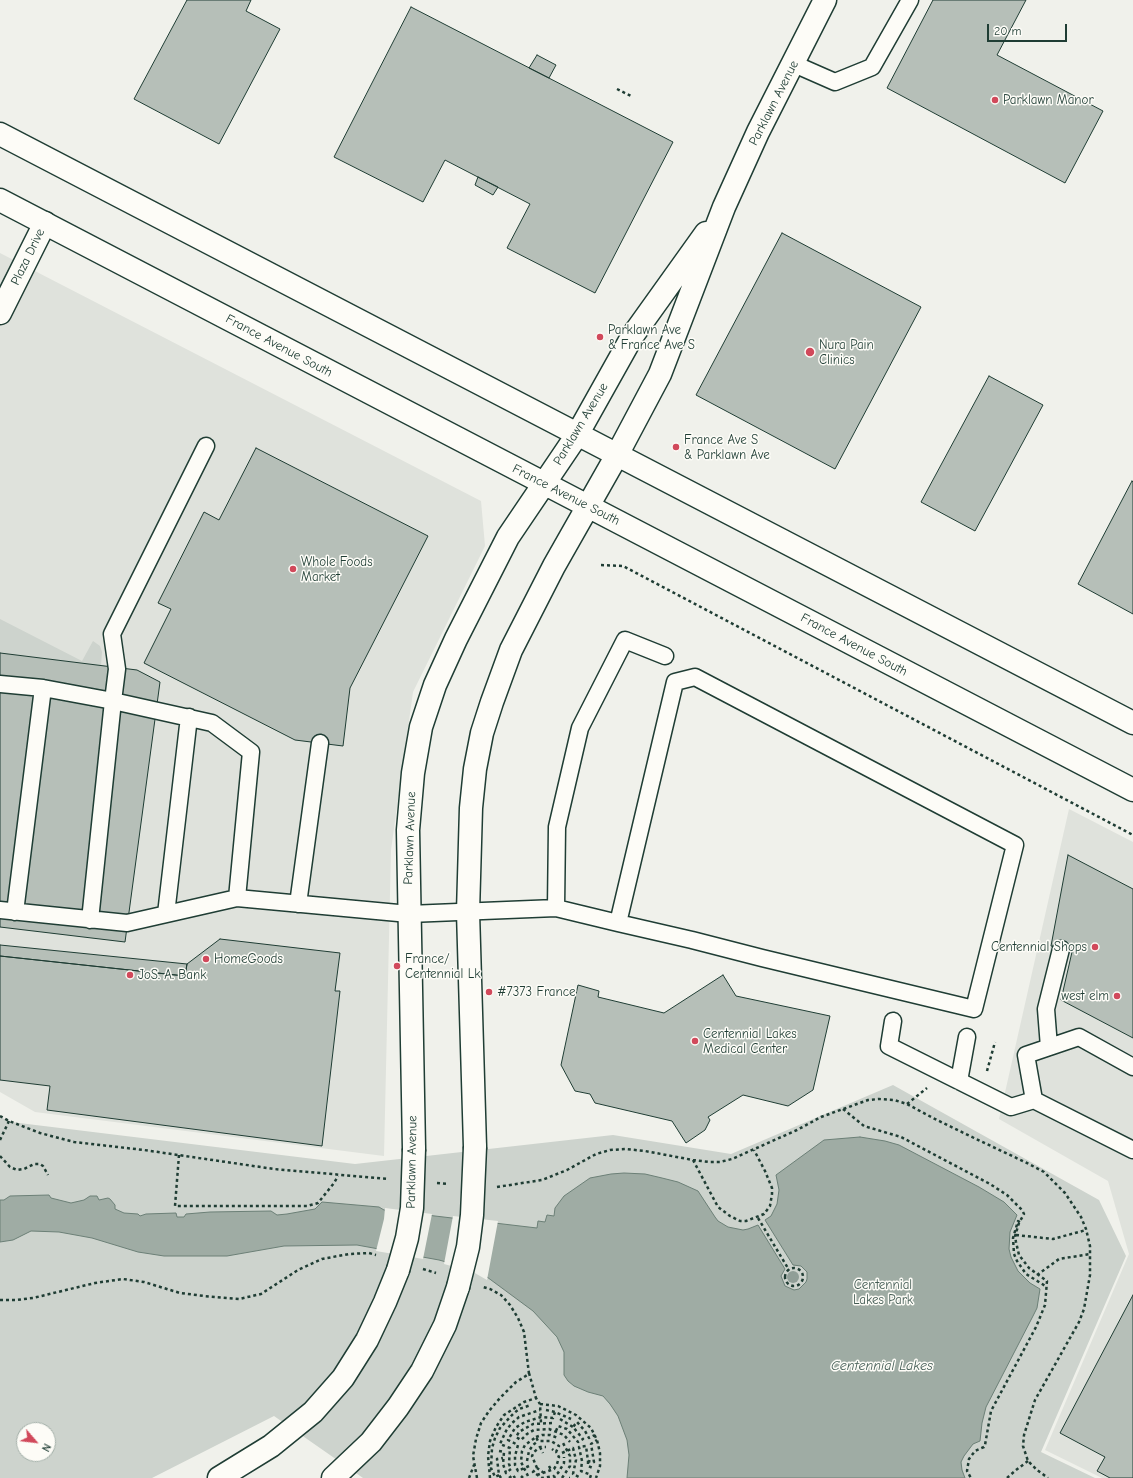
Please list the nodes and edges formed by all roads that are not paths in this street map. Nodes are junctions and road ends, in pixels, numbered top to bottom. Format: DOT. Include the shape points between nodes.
graph roads {
  1 [pos="825,0"];
  2 [pos="910,0"];
  3 [pos="794,64"];
  4 [pos="0,134"];
  5 [pos="0,200"];
  6 [pos="724,207"];
  7 [pos="45,223"];
  8 [pos="0,313"];
  9 [pos="577,435"];
  10 [pos="206,446"];
  11 [pos="617,455"];
  12 [pos="544,484"];
  13 [pos="588,507"];
  14 [pos="666,656"];
  15 [pos="0,684"];
  16 [pos="43,688"];
  17 [pos="113,701"];
  18 [pos="189,718"];
  19 [pos="1133,723"];
  20 [pos="320,743"];
  21 [pos="1133,790"];
  22 [pos="238,898"];
  23 [pos="298,904"];
  24 [pos="556,908"];
  25 [pos="8,911"];
  26 [pos="468,912"];
  27 [pos="166,914"];
  28 [pos="409,914"];
  29 [pos="90,920"];
  30 [pos="618,923"];
  31 [pos="1061,949"];
  32 [pos="893,1021"];
  33 [pos="967,1037"];
  34 [pos="1049,1047"];
  35 [pos="1133,1066"];
  36 [pos="959,1081"];
  37 [pos="1034,1100"];
  38 [pos="1133,1150"];
  39 [pos="219,1478"];
  40 [pos="333,1478"];
  1 -- 3 [label="street, Parklawn Avenue"];
  2 -- 3 [label="lane" via="872,68 835,82"];
  3 -- 6 [label="street, Parklawn Avenue" via="758,132"];
  4 -- 9 [label="street"];
  5 -- 7 [label="street, France Avenue South"];
  6 -- 9 [label="street, Parklawn Avenue" via="633,335"];
  6 -- 11 [label="street, Parklawn Avenue" via="660,374"];
  7 -- 8 [label="street, Plaza Drive"];
  7 -- 12 [label="street, France Avenue South"];
  9 -- 11 [label="street"];
  9 -- 12 [label="street, Parklawn Avenue"];
  10 -- 17 [label="lane" via="112,634 117,669"];
  11 -- 13 [label="street, Parklawn Avenue"];
  11 -- 19 [label="street"];
  12 -- 13 [label="street, France Avenue South"];
  12 -- 28 [label="street, Parklawn Avenue" via="508,537 463,625 436,685 421,727 413,774 408,830"];
  13 -- 21 [label="street, France Avenue South"];
  13 -- 26 [label="street, Parklawn Avenue" via="511,650 486,721 475,768 471,808"];
  14 -- 24 [label="lane" via="625,640 580,728 557,827"];
  15 -- 16 [label="lane"];
  16 -- 17 [label="lane"];
  16 -- 25 [label="lane"];
  17 -- 18 [label="lane"];
  17 -- 29 [label="lane"];
  18 -- 22 [label="lane" via="212,723 251,752"];
  18 -- 27 [label="lane"];
  20 -- 23 [label="lane"];
  22 -- 23 [label="lane"];
  22 -- 27 [label="lane"];
  23 -- 28 [label="lane"];
  24 -- 26 [label="lane"];
  24 -- 30 [label="lane"];
  25 -- 29 [label="lane"];
  26 -- 28 [label="lane"];
  26 -- 40 [label="street, Parklawn Avenue, bridge" via="476,1147 472,1215 460,1283 422,1371 371,1442"];
  27 -- 29 [label="lane" via="127,923"];
  28 -- 39 [label="street, Parklawn Avenue, bridge" via="414,1149 412,1208 398,1270 367,1340 338,1384 313,1412 271,1446"];
  30 -- 30 [label="lane" via="974,1009 1015,845 695,677 675,682"];
  31 -- 34 [label="lane" via="1046,1009"];
  32 -- 36 [label="lane" via="889,1046"];
  33 -- 36 [label="lane"];
  34 -- 35 [label="lane" via="1079,1037"];
  34 -- 37 [label="lane" via="1026,1055"];
  36 -- 37 [label="lane" via="1011,1107"];
  37 -- 38 [label="lane"];
}
